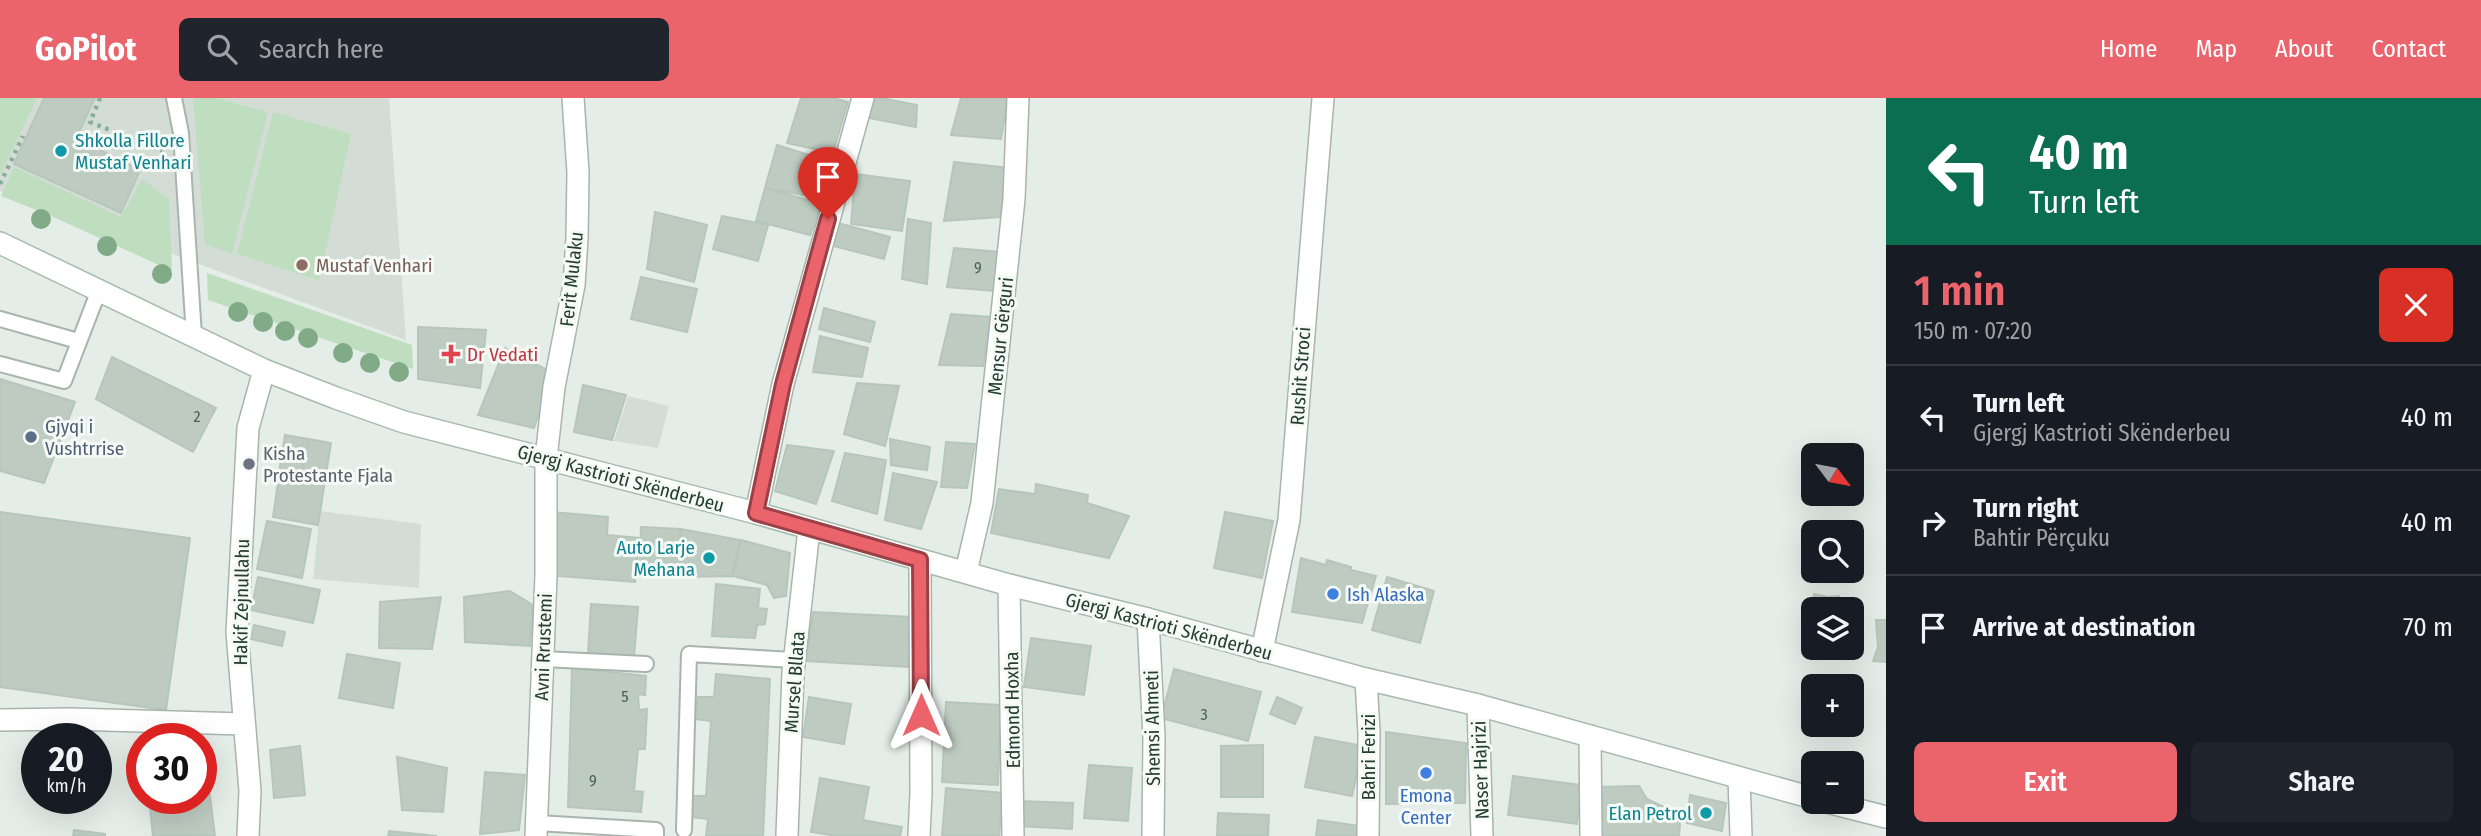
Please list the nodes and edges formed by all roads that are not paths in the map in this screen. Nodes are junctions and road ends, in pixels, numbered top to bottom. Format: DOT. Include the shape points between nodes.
graph roads {
  1 [pos="174,98"];
  2 [pos="573,98"];
  3 [pos="863,98"];
  4 [pos="1018,98"];
  5 [pos="1323,98"];
  6 [pos="0,243"];
  7 [pos="99,290"];
  8 [pos="0,319"];
  9 [pos="194,336"];
  10 [pos="78,341"];
  11 [pos="0,364"];
  12 [pos="264,370"];
  13 [pos="547,458"];
  14 [pos="756,513"];
  15 [pos="808,529"];
  16 [pos="920,560"];
  17 [pos="966,572"];
  18 [pos="1009,585"];
  19 [pos="1148,619"];
  20 [pos="1262,651"];
  21 [pos="542,659"];
  22 [pos="794,660"];
  23 [pos="646,664"];
  24 [pos="1366,679"];
  25 [pos="1478,705"];
  26 [pos="0,720"];
  27 [pos="243,724"];
  28 [pos="1590,736"];
  29 [pos="1739,778"];
  30 [pos="1801,795"];
  31 [pos="1864,811"];
  32 [pos="1886,817"];
  33 [pos="536,829"];
  34 [pos="684,830"];
  35 [pos="248,836"];
  36 [pos="656,836"];
  37 [pos="787,836"];
  38 [pos="919,836"];
  39 [pos="1013,836"];
  40 [pos="1153,836"];
  41 [pos="1368,836"];
  42 [pos="1482,836"];
  43 [pos="1591,836"];
  44 [pos="1741,836"];
  1 -- 9 [label="lane" via="181,134"];
  2 -- 13 [label="street, Ferit Mulaku" via="578,238"];
  3 -- 14 [label="street" via="783,384"];
  4 -- 17 [label="street, Mensur Gërguri" via="1014,199 982,503"];
  5 -- 20 [label="street, Rushit Stroci" via="1289,520"];
  6 -- 7 [label="street, Gjergj Kastrioti Skënderbeu"];
  7 -- 9 [label="street, Gjergj Kastrioti Skënderbeu"];
  7 -- 10 [label="lane"];
  8 -- 10 [label="lane"];
  9 -- 12 [label="street, Gjergj Kastrioti Skënderbeu"];
  10 -- 11 [label="lane" via="64,381"];
  12 -- 13 [label="street, Gjergj Kastrioti Skënderbeu" via="404,422"];
  12 -- 27 [label="street, Hakif Zejnullahu" via="248,428 240,553 237,632"];
  13 -- 14 [label="street, Gjergj Kastrioti Skënderbeu"];
  13 -- 21 [label="street, Avni Rrustemi"];
  14 -- 15 [label="street, Gjergj Kastrioti Skënderbeu"];
  15 -- 16 [label="street, Gjergj Kastrioti Skënderbeu"];
  15 -- 22 [label="street, Mursel Bllata"];
  16 -- 17 [label="street, Gjergj Kastrioti Skënderbeu"];
  16 -- 38 [label="street"];
  17 -- 18 [label="street, Gjergj Kastrioti Skënderbeu"];
  18 -- 19 [label="street, Gjergj Kastrioti Skënderbeu"];
  18 -- 39 [label="street, Edmond Hoxha"];
  19 -- 20 [label="street, Gjergj Kastrioti Skënderbeu"];
  19 -- 40 [label="street, Shemsi Ahmeti"];
  20 -- 24 [label="street, Gjergj Kastrioti Skënderbeu"];
  21 -- 23 [label="lane"];
  21 -- 33 [label="street, Avni Rrustemi"];
  22 -- 34 [label="lane" via="689,654"];
  22 -- 37 [label="street, Mursel Bllata"];
  24 -- 25 [label="street, Gjergj Kastrioti Skënderbeu"];
  24 -- 41 [label="street, Bahri Ferizi"];
  25 -- 28 [label="street, Gjergj Kastrioti Skënderbeu"];
  25 -- 42 [label="street, Naser Hajrizi"];
  26 -- 27 [label="street"];
  27 -- 35 [label="street, Hakif Zejnullahu" via="250,791"];
  28 -- 29 [label="street, Gjergj Kastrioti Skënderbeu"];
  28 -- 43 [label="street"];
  29 -- 30 [label="street, Gjergj Kastrioti Skënderbeu"];
  29 -- 44 [label="street"];
  31 -- 32 [label="street"];
  33 -- 36 [label="lane" via="656,830"];
}
